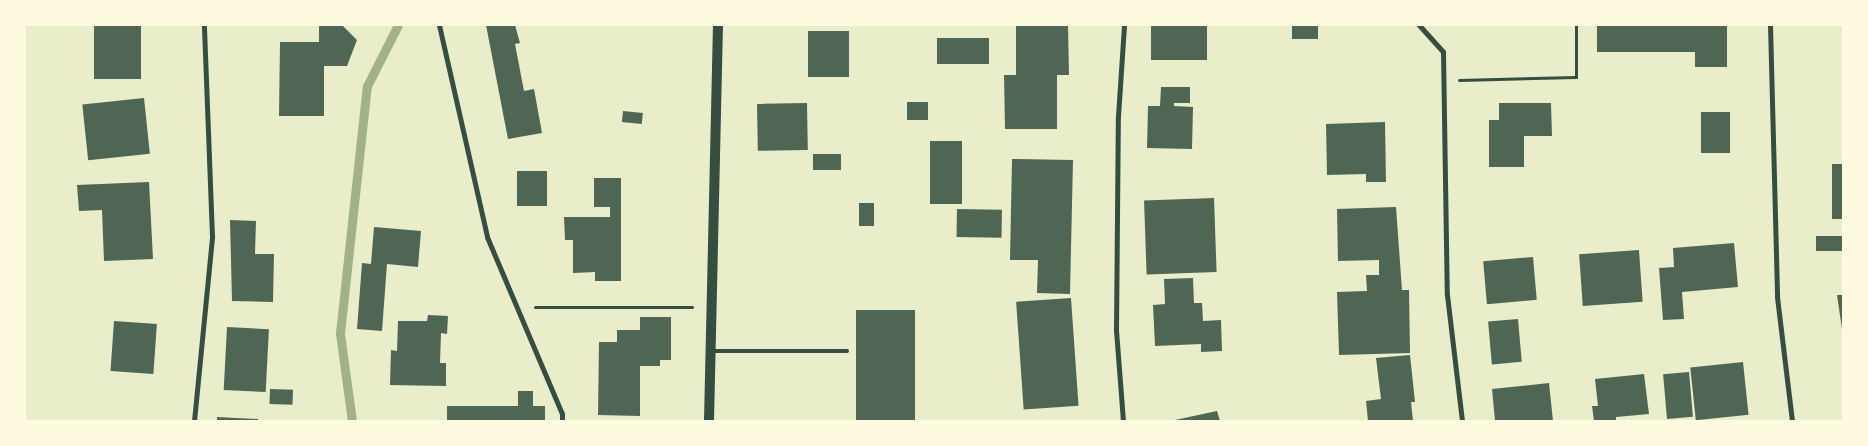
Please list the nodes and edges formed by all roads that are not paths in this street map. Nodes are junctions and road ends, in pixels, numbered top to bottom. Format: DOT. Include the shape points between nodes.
graph roads {
  1 [pos="204,25"];
  2 [pos="439,25"];
  3 [pos="718,25"];
  4 [pos="1124,25"];
  5 [pos="1419,25"];
  6 [pos="1770,25"];
  7 [pos="710,351"];
  8 [pos="847,351"];
  9 [pos="194,421"];
  10 [pos="562,421"];
  11 [pos="709,421"];
  12 [pos="1123,421"];
  13 [pos="1462,421"];
  14 [pos="1792,421"];
  1 -- 9 [label="street" via="212,236"];
  2 -- 10 [label="street" via="487,237 562,414"];
  3 -- 7 [label="main road"];
  4 -- 12 [label="street" via="1118,116 1116,331"];
  5 -- 13 [label="street" via="1443,52 1447,295"];
  6 -- 14 [label="street" via="1777,297"];
  7 -- 8 [label="lane"];
  7 -- 11 [label="main road"];
}
